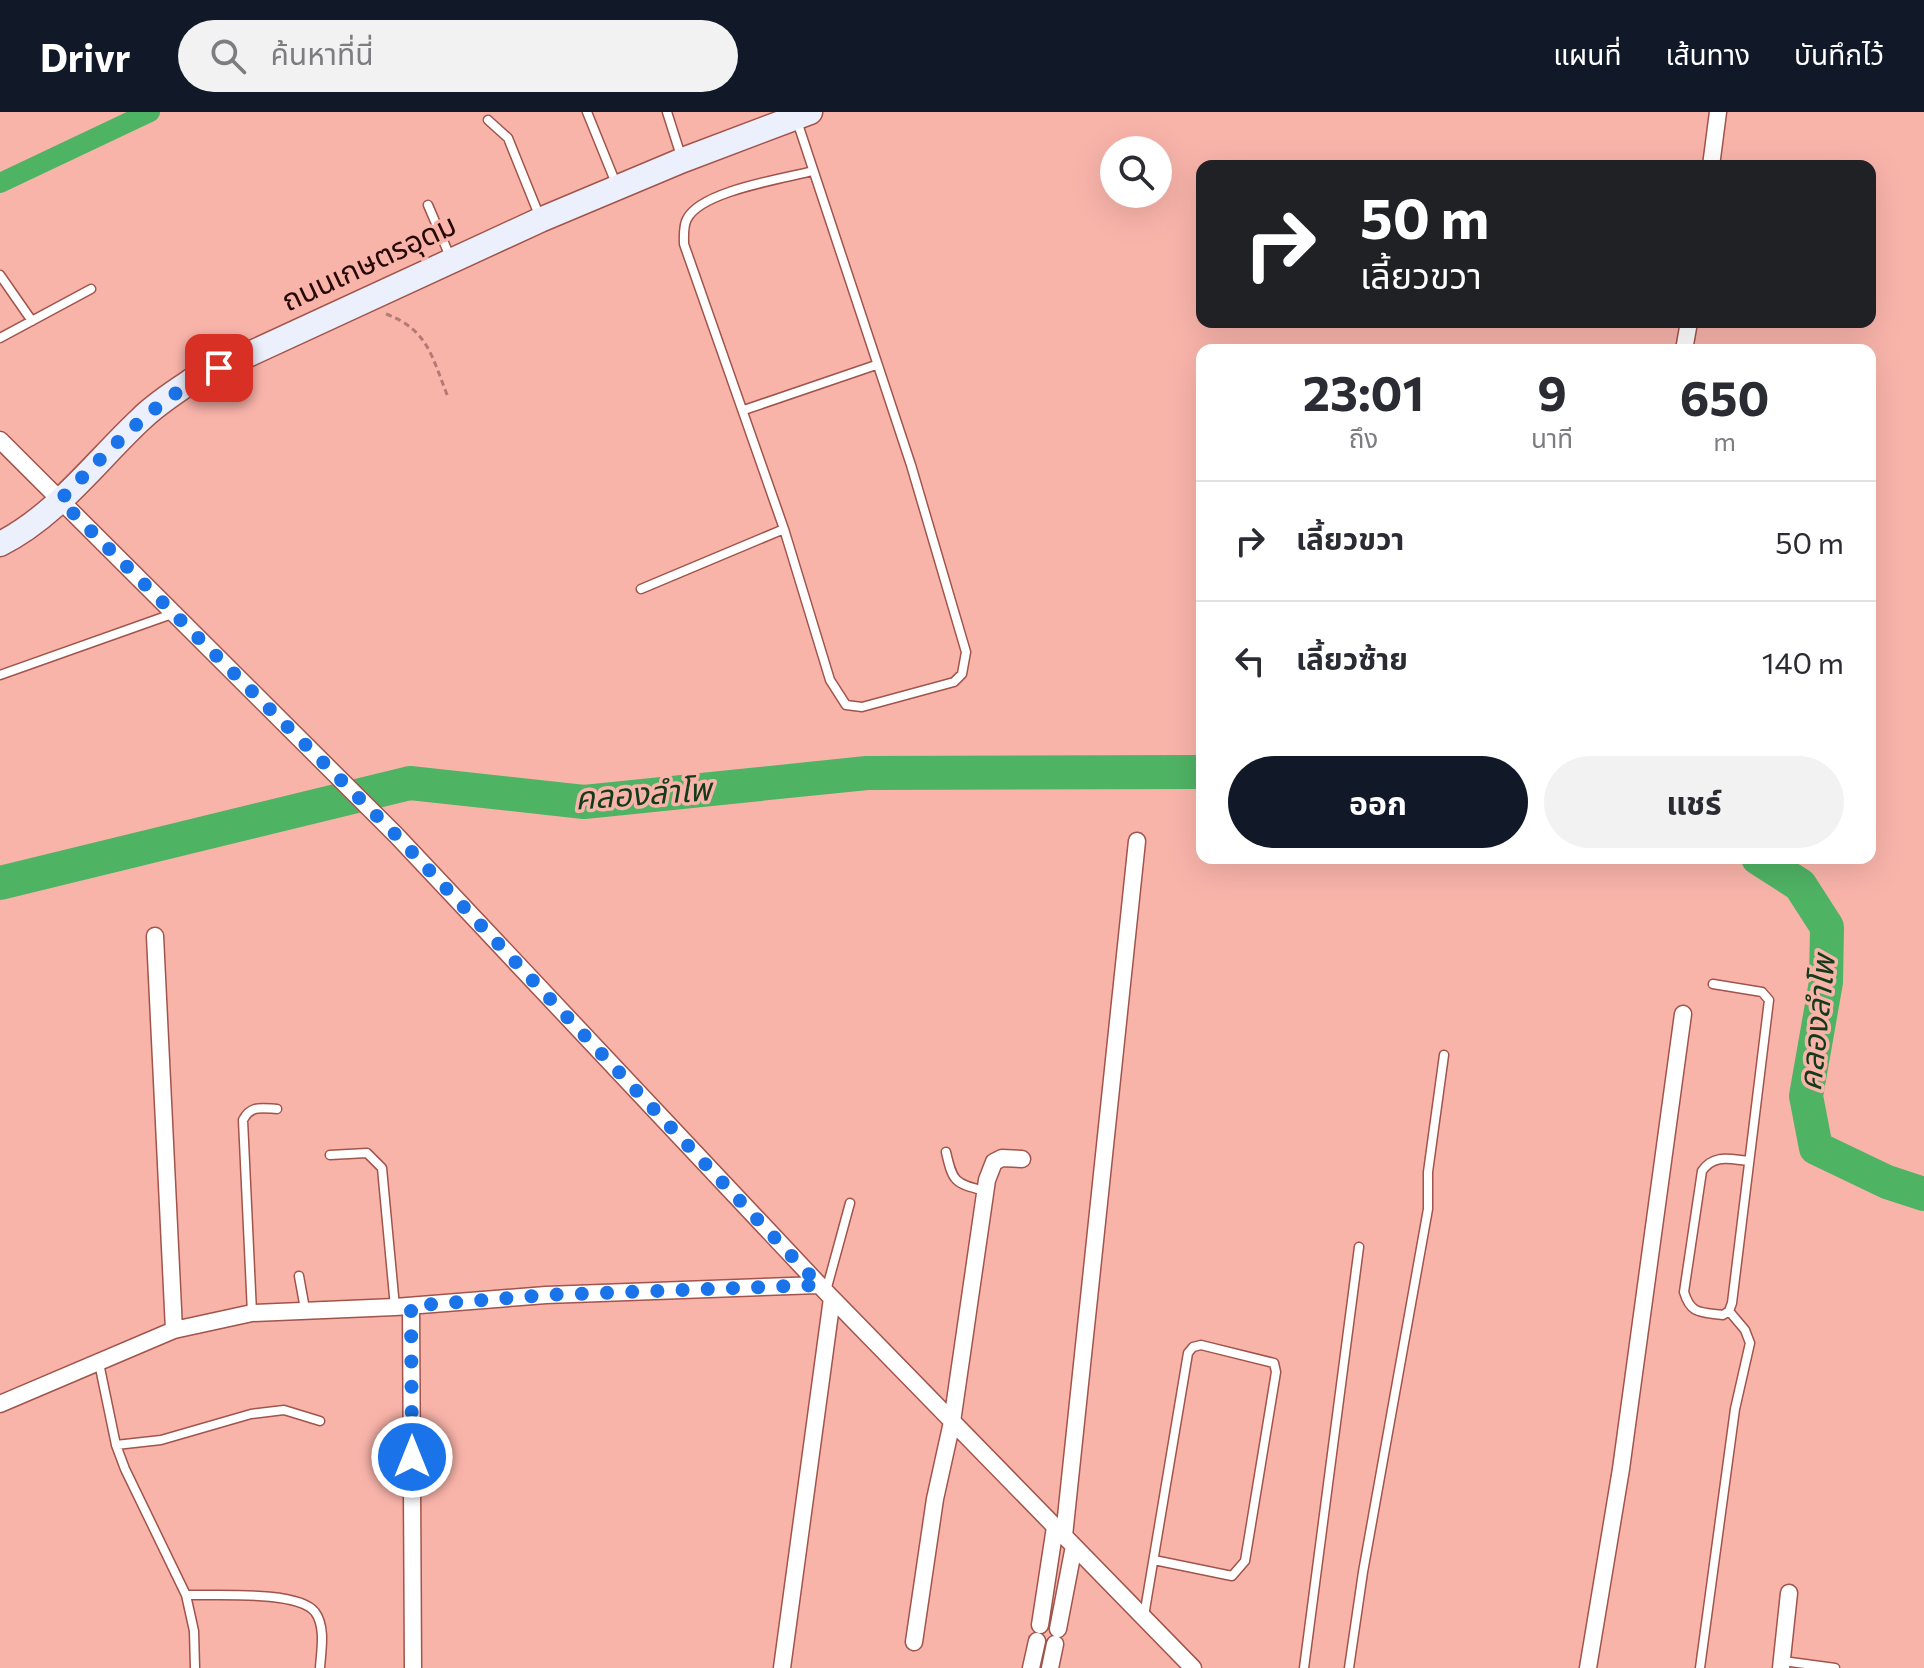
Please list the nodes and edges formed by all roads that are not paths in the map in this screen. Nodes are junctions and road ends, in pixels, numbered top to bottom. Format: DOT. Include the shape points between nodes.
graph roads {
  1 [pos="587,112"];
  2 [pos="667,112"];
  3 [pos="1718,112"];
  4 [pos="790,116"];
  5 [pos="488,120"];
  6 [pos="683,160"];
  7 [pos="1712,160"];
  8 [pos="813,171"];
  9 [pos="618,186"];
  10 [pos="428,205"];
  11 [pos="540,220"];
  12 [pos="452,259"];
  13 [pos="0,275"];
  14 [pos="91,289"];
  15 [pos="32,321"];
  16 [pos="0,338"];
  17 [pos="876,365"];
  18 [pos="744,410"];
  19 [pos="0,440"];
  20 [pos="60,500"];
  21 [pos="784,529"];
  22 [pos="0,544"];
  23 [pos="641,589"];
  24 [pos="173,614"];
  25 [pos="0,675"];
  26 [pos="1137,841"];
  27 [pos="155,936"];
  28 [pos="1713,984"];
  29 [pos="1683,1014"];
  30 [pos="1444,1055"];
  31 [pos="277,1109"];
  32 [pos="946,1152"];
  33 [pos="330,1155"];
  34 [pos="1022,1159"];
  35 [pos="1748,1161"];
  36 [pos="986,1191"];
  37 [pos="850,1203"];
  38 [pos="1359,1247"];
  39 [pos="299,1276"];
  40 [pos="825,1292"];
  41 [pos="403,1306"];
  42 [pos="305,1309"];
  43 [pos="1729,1311"];
  44 [pos="252,1313"];
  45 [pos="174,1330"];
  46 [pos="98,1362"];
  47 [pos="0,1404"];
  48 [pos="320,1421"];
  49 [pos="952,1422"];
  50 [pos="116,1445"];
  51 [pos="1065,1537"];
  52 [pos="1154,1560"];
  53 [pos="1789,1593"];
  54 [pos="186,1595"];
  55 [pos="1144,1619"];
  56 [pos="914,1642"];
  57 [pos="1782,1664"];
  58 [pos="1186,1666"];
  59 [pos="195,1668"];
  60 [pos="320,1668"];
  61 [pos="413,1668"];
  62 [pos="782,1668"];
  63 [pos="1031,1668"];
  64 [pos="1050,1668"];
  65 [pos="1304,1668"];
  66 [pos="1349,1668"];
  67 [pos="1588,1668"];
  68 [pos="1700,1668"];
  69 [pos="1835,1668"];
  1 -- 9 [label="lane"];
  2 -- 6 [label="lane"];
  3 -- 7 [label="street"];
  4 -- 6 [label="street, ถนนเกษตรอุดม"];
  4 -- 8 [label="lane"];
  5 -- 11 [label="lane" via="508,138"];
  6 -- 9 [label="street, ถนนเกษตรอุดม"];
  8 -- 17 [label="lane"];
  8 -- 18 [label="lane" via="711,197 685,222 684,244"];
  9 -- 11 [label="street, ถนนเกษตรอุดม"];
  10 -- 12 [label="lane"];
  11 -- 12 [label="street, ถนนเกษตรอุดม"];
  12 -- 20 [label="street, ถนนเกษตรอุดม" via="191,381 143,416"];
  13 -- 15 [label="lane"];
  14 -- 15 [label="lane"];
  15 -- 16 [label="lane"];
  17 -- 18 [label="lane"];
  17 -- 21 [label="lane" via="966,652 962,674 954,682 862,707 846,705 830,680"];
  18 -- 21 [label="lane"];
  19 -- 20 [label="street"];
  20 -- 22 [label="street, ถนนเกษตรอุดม"];
  20 -- 24 [label="street"];
  21 -- 23 [label="lane"];
  24 -- 25 [label="lane"];
  24 -- 40 [label="street" via="396,835"];
  26 -- 51 [label="street"];
  27 -- 45 [label="street"];
  28 -- 35 [label="lane" via="1762,992 1769,1000"];
  29 -- 67 [label="street" via="1621,1469"];
  30 -- 66 [label="lane" via="1428,1209"];
  31 -- 44 [label="lane" via="255,1107 243,1120"];
  32 -- 36 [label="lane" via="955,1181"];
  33 -- 41 [label="lane" via="367,1153 382,1168"];
  34 -- 36 [label="street" via="994,1162"];
  35 -- 43 [label="lane"];
  35 -- 43 [label="lane" via="1719,1158 1702,1171 1684,1292 1696,1311"];
  36 -- 49 [label="street"];
  37 -- 40 [label="lane"];
  38 -- 65 [label="lane"];
  39 -- 42 [label="lane"];
  40 -- 41 [label="street" via="546,1295"];
  40 -- 49 [label="street"];
  40 -- 62 [label="street"];
  41 -- 42 [label="street"];
  41 -- 61 [label="street"];
  42 -- 44 [label="street"];
  43 -- 68 [label="lane" via="1750,1343 1735,1409"];
  44 -- 45 [label="street"];
  45 -- 46 [label="street"];
  46 -- 47 [label="street"];
  46 -- 50 [label="lane"];
  48 -- 50 [label="lane" via="284,1410 161,1440"];
  49 -- 51 [label="street"];
  49 -- 56 [label="street"];
  50 -- 54 [label="lane"];
  51 -- 55 [label="street"];
  51 -- 63 [label="street"];
  51 -- 64 [label="street"];
  52 -- 52 [label="lane" via="1232,1576 1239,1571 1245,1561 1274,1363 1201,1345 1188,1353"];
  52 -- 55 [label="lane"];
  53 -- 57 [label="street"];
  54 -- 59 [label="lane"];
  54 -- 60 [label="lane" via="297,1600 315,1611 322,1627"];
  55 -- 58 [label="street"];
  57 -- 69 [label="lane"];
}
